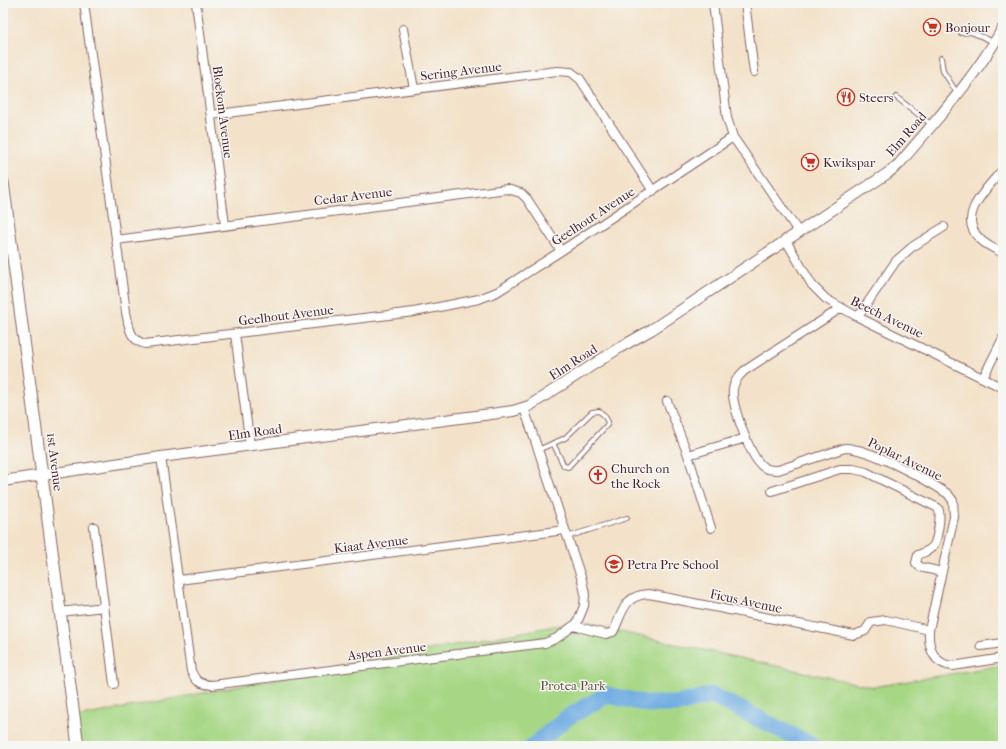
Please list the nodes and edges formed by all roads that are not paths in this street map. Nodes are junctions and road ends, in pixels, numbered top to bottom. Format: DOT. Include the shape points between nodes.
graph roads {
  1 [pos="84,3"];
  2 [pos="196,3"];
  3 [pos="713,3"];
  4 [pos="745,3"];
  5 [pos="1003,28"];
  6 [pos="404,29"];
  7 [pos="961,33"];
  8 [pos="995,42"];
  9 [pos="941,58"];
  10 [pos="754,72"];
  11 [pos="414,89"];
  12 [pos="957,94"];
  13 [pos="896,97"];
  14 [pos="211,114"];
  15 [pos="932,125"];
  16 [pos="733,138"];
  17 [pos="1003,169"];
  18 [pos="3,182"];
  19 [pos="653,191"];
  20 [pos="225,225"];
  21 [pos="944,227"];
  22 [pos="798,231"];
  23 [pos="785,239"];
  24 [pos="116,240"];
  25 [pos="561,251"];
  26 [pos="1003,253"];
  27 [pos="840,308"];
  28 [pos="858,317"];
  29 [pos="235,334"];
  30 [pos="1003,338"];
  31 [pos="983,378"];
  32 [pos="1003,388"];
  33 [pos="667,401"];
  34 [pos="524,408"];
  35 [pos="746,438"];
  36 [pos="553,443"];
  37 [pos="250,445"];
  38 [pos="538,450"];
  39 [pos="688,455"];
  40 [pos="161,457"];
  41 [pos="42,475"];
  42 [pos="3,481"];
  43 [pos="772,491"];
  44 [pos="627,518"];
  45 [pos="94,527"];
  46 [pos="710,528"];
  47 [pos="566,533"];
  48 [pos="942,572"];
  49 [pos="179,580"];
  50 [pos="104,607"];
  51 [pos="60,612"];
  52 [pos="574,626"];
  53 [pos="929,630"];
  54 [pos="1003,643"];
  55 [pos="981,646"];
  56 [pos="1003,658"];
  57 [pos="114,684"];
  58 [pos="78,746"];
  1 -- 24 [label="street, Geelhout Avenue"];
  2 -- 14 [label="street, Bloekom Avenue"];
  3 -- 16 [label="street" via="728,118"];
  4 -- 10 [label="street"];
  5 -- 8 [label="street, Elm Road"];
  6 -- 11 [label="street"];
  7 -- 8 [label="lane" via="970,32"];
  8 -- 12 [label="street, Elm Road"];
  9 -- 12 [label="lane" via="944,71"];
  11 -- 14 [label="street, Sering Avenue"];
  11 -- 19 [label="street, Sering Avenue" via="557,71 571,72 580,79"];
  12 -- 15 [label="street, Elm Road"];
  13 -- 15 [label="lane"];
  14 -- 20 [label="street, Bloekom Avenue"];
  15 -- 22 [label="street, Elm Road" via="899,164 888,173"];
  16 -- 19 [label="street, Geelhout Avenue"];
  16 -- 22 [label="street"];
  17 -- 26 [label="street" via="979,198 970,216 970,224 979,239"];
  18 -- 41 [label="main road, 1st Avenue"];
  19 -- 25 [label="street, Geelhout Avenue"];
  20 -- 24 [label="street, Cedar Avenue"];
  20 -- 25 [label="street, Cedar Avenue" via="507,189 521,193 527,199"];
  21 -- 28 [label="street" via="912,247 896,261"];
  22 -- 23 [label="street, Elm Road"];
  23 -- 27 [label="street, Beech Avenue" via="817,292"];
  23 -- 34 [label="street, Elm Road" via="651,330"];
  24 -- 29 [label="street, Geelhout Avenue" via="126,312 131,335 136,340 150,345"];
  25 -- 29 [label="street, Geelhout Avenue" via="497,292 465,303 414,312"];
  27 -- 28 [label="street, Beech Avenue"];
  27 -- 35 [label="street, Poplar Avenue" via="738,377 734,384 733,396"];
  28 -- 31 [label="street, Beech Avenue"];
  29 -- 37 [label="street"];
  30 -- 31 [label="street"];
  31 -- 32 [label="street, Beech Avenue"];
  33 -- 39 [label="street"];
  34 -- 37 [label="street, Elm Road"];
  34 -- 38 [label="street, Aspen Avenue"];
  35 -- 39 [label="street"];
  35 -- 48 [label="street, Poplar Avenue" via="756,460 767,469 784,469 845,448 852,448 885,461 948,494 954,501 954,517"];
  36 -- 36 [label="lane" via="569,434 592,412 599,411 608,422 568,467 564,466"];
  36 -- 38 [label="lane"];
  37 -- 40 [label="street, Elm Road"];
  38 -- 47 [label="street, Aspen Avenue"];
  39 -- 46 [label="street"];
  40 -- 41 [label="street, Elm Road"];
  40 -- 49 [label="street, Aspen Avenue"];
  41 -- 42 [label="street, Elm Road"];
  41 -- 51 [label="main road, 1st Avenue"];
  43 -- 48 [label="street" via="840,469 866,472 938,508 940,516 934,544 918,555 916,563 920,567"];
  44 -- 47 [label="lane"];
  45 -- 50 [label="street"];
  47 -- 49 [label="street, Kiaat Avenue"];
  47 -- 52 [label="street, Aspen Avenue" via="585,594 584,606"];
  48 -- 53 [label="street, Poplar Avenue"];
  49 -- 52 [label="street, Aspen Avenue" via="191,671 195,680 201,684 212,685 545,642 557,638"];
  50 -- 51 [label="street"];
  50 -- 57 [label="street"];
  51 -- 58 [label="main road, 1st Avenue"];
  52 -- 53 [label="street, Ficus Avenue" via="606,634 613,632 628,601 633,596 649,594 854,635 865,631 871,622 880,620"];
  53 -- 56 [label="street, Poplar Avenue" via="928,642 931,651 939,662 946,665 963,666"];
  54 -- 55 [label="street"];
}
